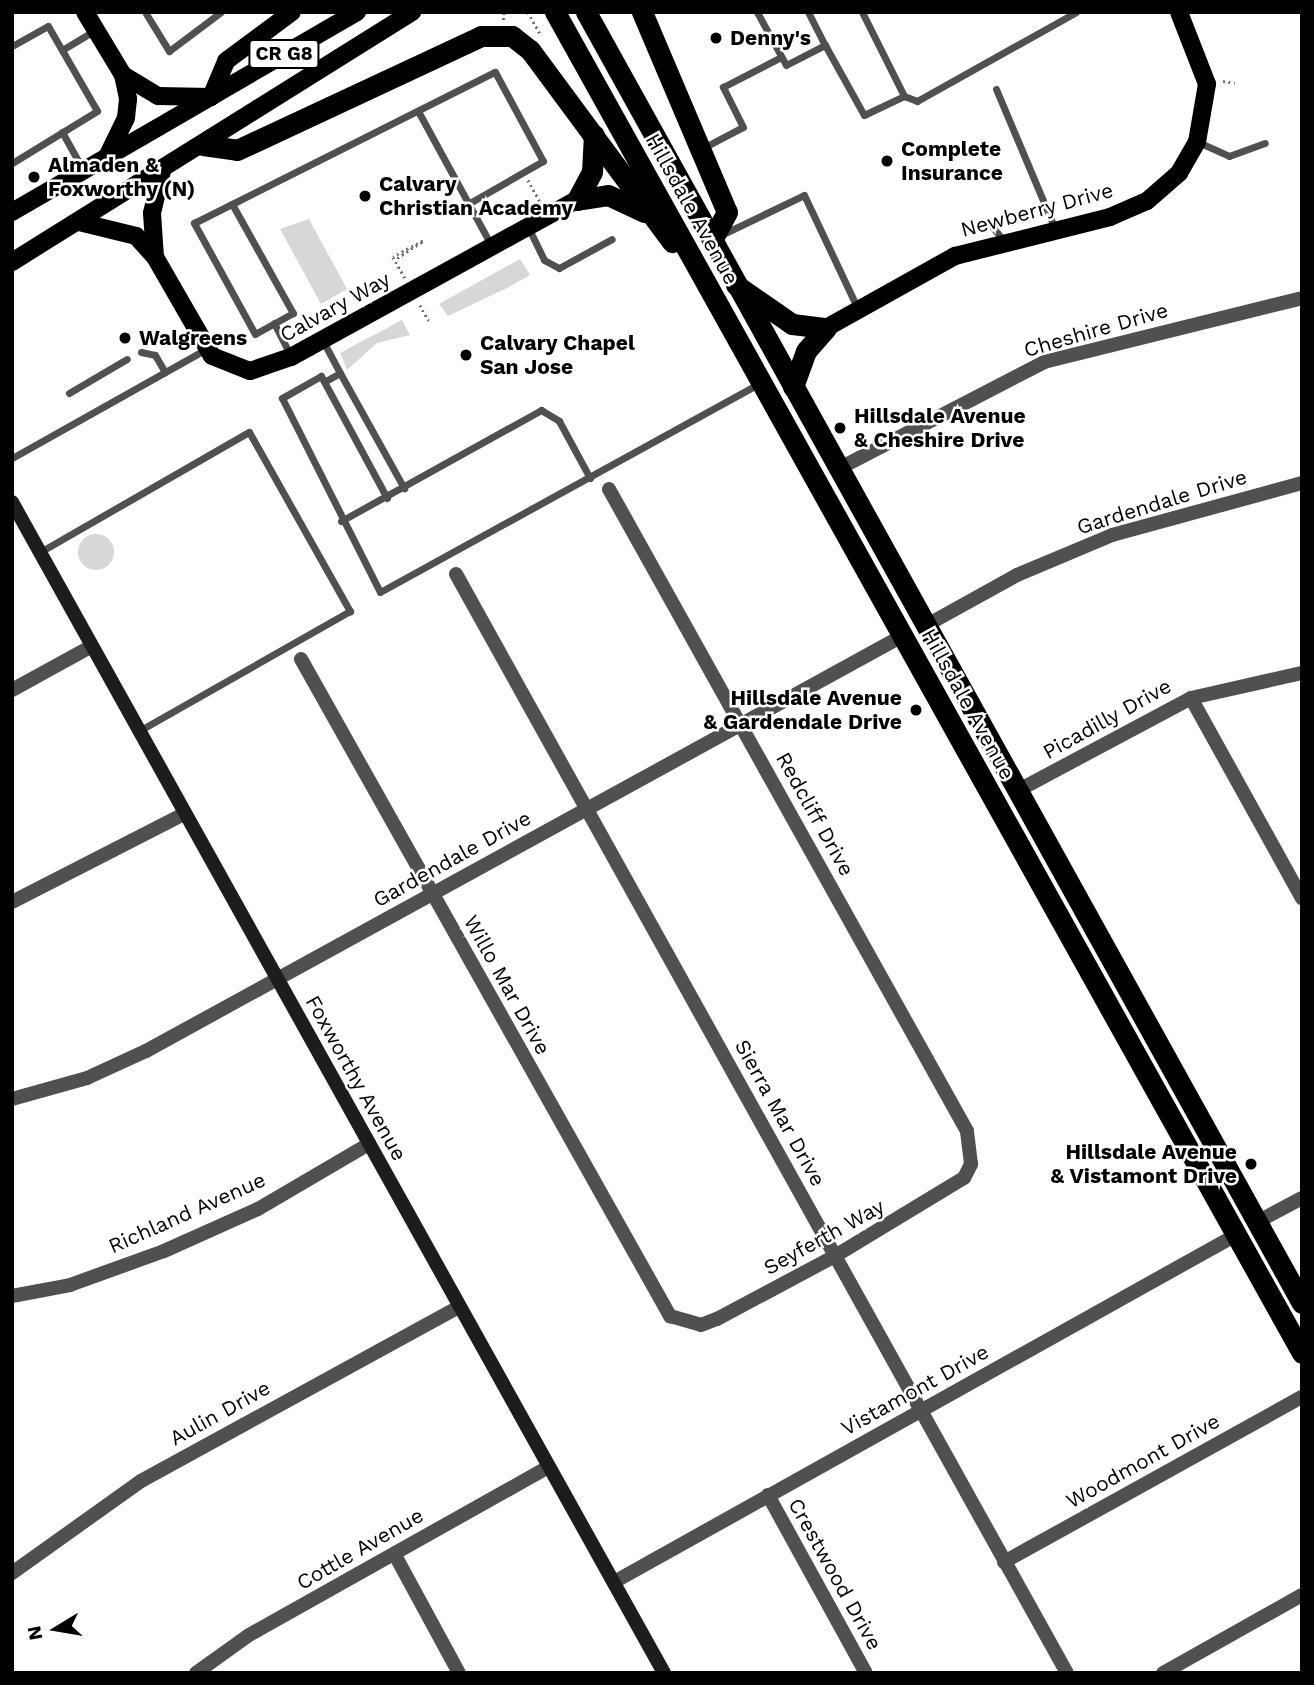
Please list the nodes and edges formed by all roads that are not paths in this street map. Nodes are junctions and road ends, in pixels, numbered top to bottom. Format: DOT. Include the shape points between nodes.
graph roads {
  1 [pos="85,12"];
  2 [pos="145,12"];
  3 [pos="221,12"];
  4 [pos="292,12"];
  5 [pos="357,12"];
  6 [pos="412,12"];
  7 [pos="555,12"];
  8 [pos="586,12"];
  9 [pos="642,12"];
  10 [pos="757,12"];
  11 [pos="808,12"];
  12 [pos="862,12"];
  13 [pos="1076,12"];
  14 [pos="1179,12"];
  15 [pos="96,29"];
  16 [pos="825,45"];
  17 [pos="12,46"];
  18 [pos="62,50"];
  19 [pos="781,57"];
  20 [pos="122,75"];
  21 [pos="592,79"];
  22 [pos="996,89"];
  23 [pos="904,96"];
  24 [pos="211,97"];
  25 [pos="418,111"];
  26 [pos="62,132"];
  27 [pos="594,139"];
  28 [pos="1197,142"];
  29 [pos="1265,143"];
  30 [pos="203,145"];
  31 [pos="701,149"];
  32 [pos="107,157"];
  33 [pos="12,163"];
  34 [pos="83,170"];
  35 [pos="162,171"];
  36 [pos="577,200"];
  37 [pos="232,204"];
  38 [pos="468,204"];
  39 [pos="13,210"];
  40 [pos="651,218"];
  41 [pos="79,222"];
  42 [pos="527,225"];
  43 [pos="991,225"];
  44 [pos="1055,230"];
  45 [pos="612,239"];
  46 [pos="712,240"];
  47 [pos="1005,242"];
  48 [pos="491,246"];
  49 [pos="686,249"];
  50 [pos="155,257"];
  51 [pos="12,262"];
  52 [pos="736,285"];
  53 [pos="1302,298"];
  54 [pos="858,310"];
  55 [pos="274,323"];
  56 [pos="826,328"];
  57 [pos="322,339"];
  58 [pos="206,349"];
  59 [pos="141,352"];
  60 [pos="292,358"];
  61 [pos="127,359"];
  62 [pos="165,372"];
  63 [pos="340,373"];
  64 [pos="324,382"];
  65 [pos="760,383"];
  66 [pos="793,387"];
  67 [pos="69,393"];
  68 [pos="12,458"];
  69 [pos="838,469"];
  70 [pos="590,478"];
  71 [pos="1302,483"];
  72 [pos="404,488"];
  73 [pos="609,489"];
  74 [pos="387,498"];
  75 [pos="12,502"];
  76 [pos="341,521"];
  77 [pos="40,552"];
  78 [pos="456,574"];
  79 [pos="883,601"];
  80 [pos="925,626"];
  81 [pos="902,636"];
  82 [pos="92,646"];
  83 [pos="301,659"];
  84 [pos="948,664"];
  85 [pos="1302,673"];
  86 [pos="12,690"];
  87 [pos="1191,698"];
  88 [pos="741,725"];
  89 [pos="139,731"];
  90 [pos="1017,791"];
  91 [pos="586,808"];
  92 [pos="184,814"];
  93 [pos="433,894"];
  94 [pos="1302,898"];
  95 [pos="12,902"];
  96 [pos="277,979"];
  97 [pos="12,1099"];
  98 [pos="1184,1143"];
  99 [pos="369,1144"];
  100 [pos="971,1164"];
  101 [pos="1302,1198"];
  102 [pos="1257,1222"];
  103 [pos="1236,1235"];
  104 [pos="835,1256"];
  105 [pos="12,1296"];
  106 [pos="1302,1303"];
  107 [pos="459,1307"];
  108 [pos="685,1324"];
  109 [pos="1302,1353"];
  110 [pos="1302,1397"];
  111 [pos="920,1410"];
  112 [pos="548,1467"];
  113 [pos="768,1495"];
  114 [pos="396,1557"];
  115 [pos="1004,1562"];
  116 [pos="12,1573"];
  117 [pos="614,1582"];
  118 [pos="1302,1595"];
  119 [pos="196,1673"];
  120 [pos="459,1673"];
  121 [pos="664,1673"];
  122 [pos="866,1673"];
  123 [pos="1067,1673"];
  124 [pos="1163,1673"];
  1 -- 15 [label="main road"];
  2 -- 3 [label="lane" via="169,51"];
  4 -- 24 [label="main road" via="226,61"];
  5 -- 24 [label="main road, CR G8"];
  6 -- 30 [label="main road, CR G8"];
  7 -- 21 [label="highway, Hillsdale Avenue"];
  8 -- 46 [label="highway, Hillsdale Avenue"];
  9 -- 31 [label="highway"];
  10 -- 19 [label="lane"];
  11 -- 16 [label="lane"];
  12 -- 23 [label="lane"];
  13 -- 23 [label="lane" via="917,101"];
  14 -- 28 [label="main road, Newberry Drive" via="1208,84"];
  15 -- 18 [label="lane"];
  15 -- 20 [label="main road"];
  16 -- 19 [label="lane" via="786,65"];
  16 -- 23 [label="lane" via="864,115"];
  17 -- 18 [label="lane" via="48,26"];
  18 -- 26 [label="lane" via="97,111"];
  19 -- 31 [label="lane" via="723,87 743,127"];
  20 -- 24 [label="main road" via="158,96"];
  20 -- 32 [label="main road" via="126,118"];
  21 -- 27 [label="highway"];
  21 -- 49 [label="highway, Hillsdale Avenue"];
  22 -- 44 [label="lane"];
  24 -- 32 [label="main road, CR G8"];
  25 -- 37 [label="lane"];
  25 -- 38 [label="lane"];
  25 -- 38 [label="lane" via="495,72 543,162"];
  26 -- 33 [label="lane"];
  26 -- 34 [label="lane"];
  27 -- 30 [label="highway" via="530,50 497,33 237,150"];
  27 -- 36 [label="highway" via="592,172"];
  27 -- 40 [label="highway"];
  28 -- 29 [label="lane" via="1229,156"];
  28 -- 44 [label="main road, Newberry Drive" via="1179,173 1147,201"];
  30 -- 35 [label="main road, CR G8"];
  31 -- 46 [label="highway" via="727,212"];
  32 -- 34 [label="main road, CR G8"];
  34 -- 39 [label="main road, CR G8"];
  35 -- 41 [label="main road, CR G8"];
  35 -- 50 [label="main road" via="152,213"];
  36 -- 40 [label="highway" via="615,197"];
  36 -- 42 [label="main road, Calvary Way"];
  37 -- 55 [label="lane" via="293,313"];
  37 -- 55 [label="lane" via="194,223 255,334"];
  38 -- 48 [label="lane"];
  40 -- 49 [label="highway"];
  41 -- 50 [label="main road" via="136,236"];
  41 -- 51 [label="main road, CR G8"];
  42 -- 45 [label="lane" via="544,260 559,268"];
  42 -- 48 [label="main road, Calvary Way"];
  43 -- 47 [label="lane"];
  44 -- 47 [label="main road, Newberry Drive"];
  46 -- 52 [label="highway, Hillsdale Avenue"];
  46 -- 54 [label="lane" via="804,195"];
  47 -- 54 [label="main road, Newberry Drive" via="955,256"];
  48 -- 57 [label="main road, Calvary Way"];
  49 -- 65 [label="highway, Hillsdale Avenue"];
  50 -- 58 [label="main road, Calvary Way"];
  52 -- 56 [label="highway" via="792,324"];
  52 -- 66 [label="highway, Hillsdale Avenue"];
  53 -- 69 [label="street, Cheshire Drive" via="1044,362"];
  54 -- 56 [label="main road, Newberry Drive"];
  55 -- 60 [label="lane"];
  56 -- 66 [label="highway" via="806,351"];
  57 -- 60 [label="main road, Calvary Way"];
  57 -- 63 [label="lane"];
  58 -- 60 [label="main road, Calvary Way" via="240,370 262,370"];
  58 -- 62 [label="lane"];
  59 -- 62 [label="lane" via="155,355"];
  61 -- 67 [label="lane"];
  62 -- 68 [label="lane"];
  63 -- 64 [label="lane"];
  63 -- 72 [label="lane"];
  64 -- 74 [label="lane"];
  64 -- 76 [label="lane" via="321,376 282,398"];
  65 -- 70 [label="lane"];
  65 -- 79 [label="highway, Hillsdale Avenue"];
  66 -- 69 [label="highway, Hillsdale Avenue"];
  69 -- 80 [label="highway, Hillsdale Avenue"];
  70 -- 72 [label="lane" via="551,412 541,410"];
  70 -- 76 [label="lane" via="380,592"];
  71 -- 80 [label="street, Gardendale Drive" via="1112,535 1017,575"];
  72 -- 74 [label="lane"];
  73 -- 88 [label="street, Redcliff Drive"];
  74 -- 76 [label="lane"];
  75 -- 77 [label="street, Foxworthy Avenue"];
  77 -- 82 [label="street, Foxworthy Avenue"];
  77 -- 89 [label="lane" via="249,432 350,611"];
  78 -- 91 [label="street, Sierra Mar Drive"];
  79 -- 80 [label="highway" via="897,603 907,620"];
  79 -- 81 [label="highway, Hillsdale Avenue"];
  80 -- 84 [label="highway, Hillsdale Avenue"];
  81 -- 84 [label="highway" via="919,642 930,662"];
  81 -- 88 [label="street, Gardendale Drive"];
  81 -- 98 [label="highway, Hillsdale Avenue"];
  82 -- 86 [label="street"];
  82 -- 89 [label="street, Foxworthy Avenue"];
  83 -- 93 [label="street, Willo Mar Drive"];
  84 -- 90 [label="highway, Hillsdale Avenue"];
  85 -- 87 [label="street, Picadilly Drive"];
  87 -- 90 [label="street, Picadilly Drive"];
  87 -- 94 [label="street"];
  88 -- 91 [label="street, Gardendale Drive"];
  88 -- 100 [label="street, Redcliff Drive" via="967,1131"];
  89 -- 92 [label="street, Foxworthy Avenue"];
  90 -- 102 [label="highway, Hillsdale Avenue"];
  91 -- 93 [label="street, Gardendale Drive"];
  91 -- 104 [label="street, Sierra Mar Drive"];
  92 -- 95 [label="street"];
  92 -- 96 [label="street, Foxworthy Avenue"];
  93 -- 96 [label="street, Gardendale Drive"];
  93 -- 108 [label="street, Willo Mar Drive" via="660,1303"];
  96 -- 97 [label="street, Gardendale Drive" via="87,1078"];
  96 -- 99 [label="street, Foxworthy Avenue"];
  98 -- 102 [label="highway" via="1201,1152 1236,1213"];
  98 -- 103 [label="highway, Hillsdale Avenue"];
  99 -- 105 [label="street, Richland Avenue" via="258,1209 164,1251 71,1285"];
  99 -- 107 [label="street, Foxworthy Avenue"];
  100 -- 104 [label="street, Seyferth Way" via="951,1189"];
  101 -- 102 [label="street"];
  102 -- 106 [label="highway, Hillsdale Avenue"];
  103 -- 109 [label="highway, Hillsdale Avenue"];
  103 -- 111 [label="street, Vistamont Drive"];
  104 -- 108 [label="street, Seyferth Way" via="717,1319"];
  104 -- 111 [label="street, Sierra Mar Drive"];
  107 -- 112 [label="street, Foxworthy Avenue"];
  107 -- 116 [label="street, Aulin Drive" via="141,1481"];
  110 -- 115 [label="street, Woodmont Drive"];
  111 -- 113 [label="street, Vistamont Drive"];
  111 -- 115 [label="street, Sierra Mar Drive"];
  112 -- 114 [label="street, Cottle Avenue"];
  112 -- 117 [label="street, Foxworthy Avenue"];
  113 -- 117 [label="street, Vistamont Drive"];
  113 -- 122 [label="street, Crestwood Drive"];
  114 -- 119 [label="street, Cottle Avenue" via="248,1635"];
  114 -- 120 [label="street"];
  115 -- 123 [label="street, Sierra Mar Drive"];
  117 -- 121 [label="street, Foxworthy Avenue"];
  118 -- 124 [label="street"];
}
